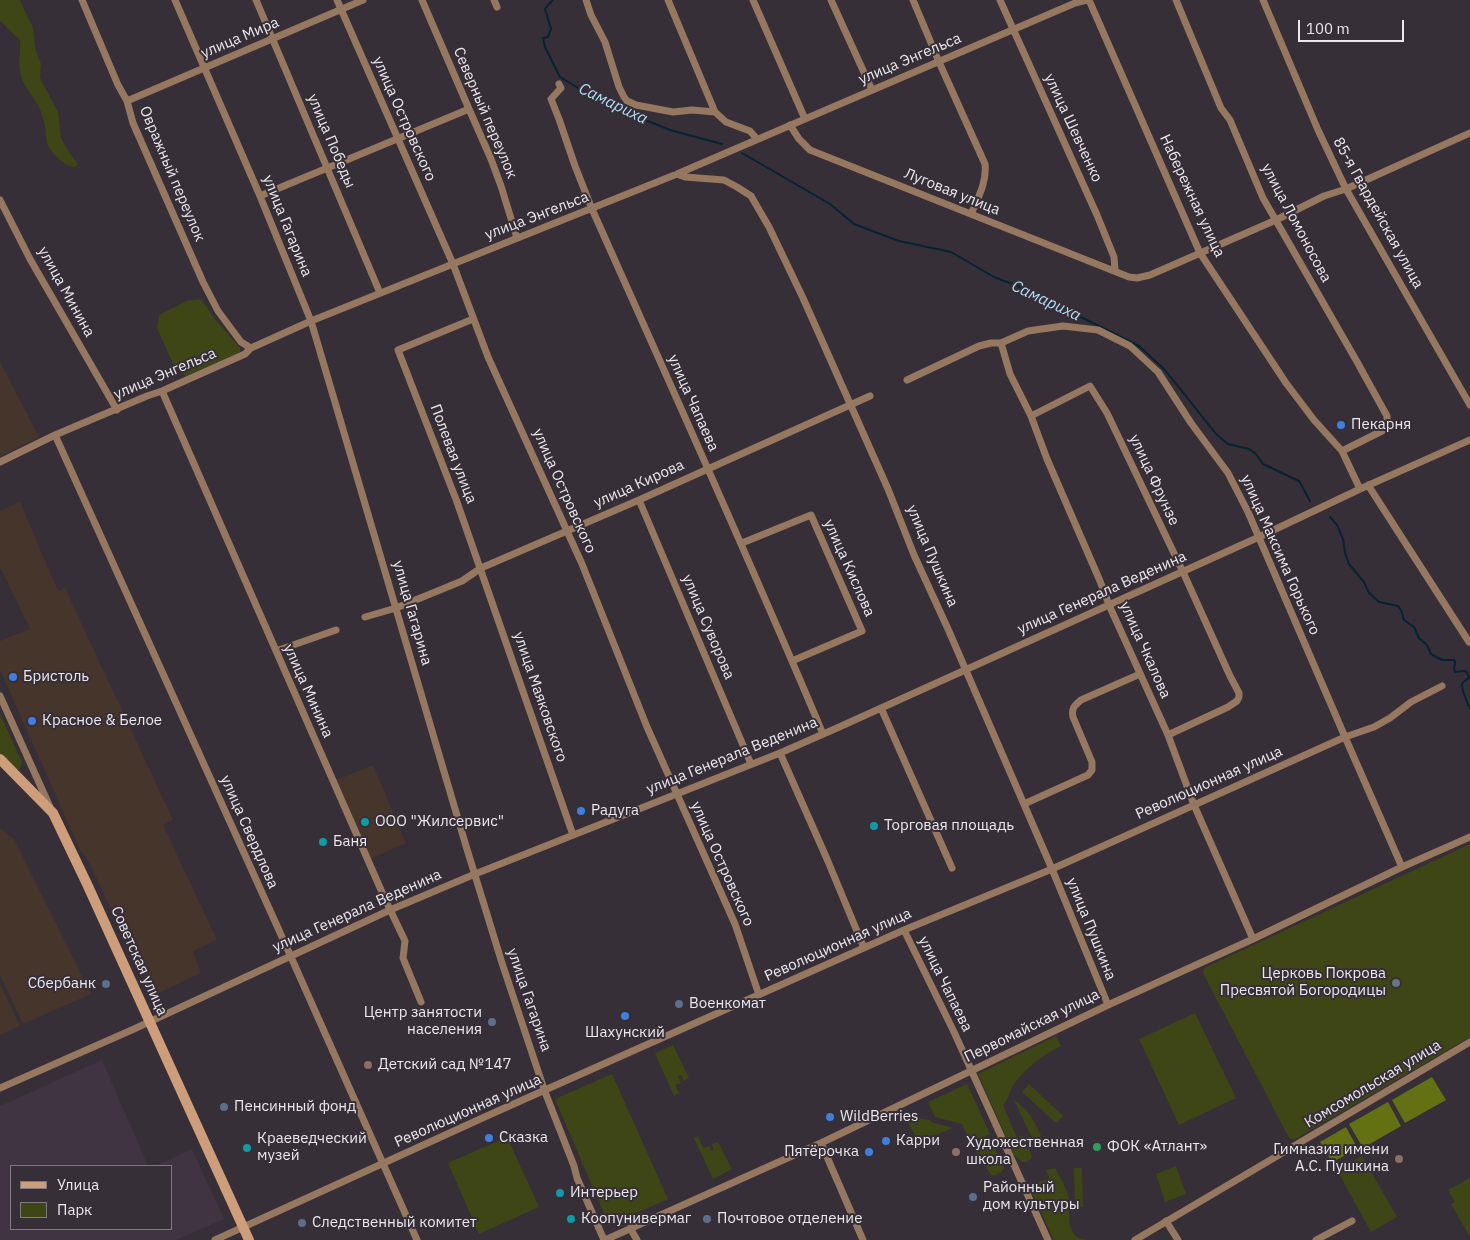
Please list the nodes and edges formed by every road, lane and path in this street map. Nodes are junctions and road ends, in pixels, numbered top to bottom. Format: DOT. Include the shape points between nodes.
graph roads {
  1 [pos="82,0"];
  2 [pos="175,0"];
  3 [pos="256,0"];
  4 [pos="337,0"];
  5 [pos="363,0"];
  6 [pos="422,0"];
  7 [pos="586,0"];
  8 [pos="668,0"];
  9 [pos="753,0"];
  10 [pos="831,0"];
  11 [pos="913,0"];
  12 [pos="1000,0"];
  13 [pos="1088,0"];
  14 [pos="1176,0"];
  15 [pos="1263,0"];
  16 [pos="341,9"];
  17 [pos="1012,30"];
  18 [pos="272,39"];
  19 [pos="939,62"];
  20 [pos="204,68"];
  21 [pos="559,84"];
  22 [pos="872,90"];
  23 [pos="127,101"];
  24 [pos="468,109"];
  25 [pos="715,112"];
  26 [pos="805,119"];
  27 [pos="790,125"];
  28 [pos="1470,133"];
  29 [pos="398,139"];
  30 [pos="757,139"];
  31 [pos="327,168"];
  32 [pos="677,174"];
  33 [pos="1346,189"];
  34 [pos="260,196"];
  35 [pos="0,200"];
  36 [pos="592,209"];
  37 [pos="972,214"];
  38 [pos="1276,220"];
  39 [pos="517,238"];
  40 [pos="1200,253"];
  41 [pos="453,264"];
  42 [pos="1114,270"];
  43 [pos="380,293"];
  44 [pos="473,319"];
  45 [pos="310,321"];
  46 [pos="1001,343"];
  47 [pos="251,348"];
  48 [pos="907,380"];
  49 [pos="162,391"];
  50 [pos="870,396"];
  51 [pos="851,405"];
  52 [pos="1470,406"];
  53 [pos="117,410"];
  54 [pos="1030,416"];
  55 [pos="55,435"];
  56 [pos="1470,440"];
  57 [pos="1342,451"];
  58 [pos="0,462"];
  59 [pos="707,469"];
  60 [pos="1368,485"];
  61 [pos="1360,489"];
  62 [pos="640,500"];
  63 [pos="567,532"];
  64 [pos="1258,538"];
  65 [pos="742,543"];
  66 [pos="481,568"];
  67 [pos="1183,572"];
  68 [pos="1109,605"];
  69 [pos="396,608"];
  70 [pos="364,616"];
  71 [pos="336,630"];
  72 [pos="1469,642"];
  73 [pos="276,651"];
  74 [pos="792,661"];
  75 [pos="966,669"];
  76 [pos="1140,674"];
  77 [pos="1442,686"];
  78 [pos="0,696"];
  79 [pos="881,708"];
  80 [pos="823,734"];
  81 [pos="1168,735"];
  82 [pos="1345,737"];
  83 [pos="780,753"];
  84 [pos="0,759"];
  85 [pos="751,764"];
  86 [pos="677,794"];
  87 [pos="1024,804"];
  88 [pos="1194,805"];
  89 [pos="53,813"];
  90 [pos="573,835"];
  91 [pos="1470,837"];
  92 [pos="1402,867"];
  93 [pos="952,868"];
  94 [pos="1052,869"];
  95 [pos="474,874"];
  96 [pos="390,910"];
  97 [pos="904,930"];
  98 [pos="1253,939"];
  99 [pos="864,948"];
  100 [pos="290,955"];
  101 [pos="759,995"];
  102 [pos="421,1002"];
  103 [pos="1108,1005"];
  104 [pos="150,1021"];
  105 [pos="1470,1042"];
  106 [pos="971,1071"];
  107 [pos="0,1088"];
  108 [pos="544,1092"];
  109 [pos="821,1143"];
  110 [pos="383,1163"];
  111 [pos="1352,1221"];
  112 [pos="1166,1222"];
  113 [pos="243,1228"];
  114 [pos="630,1228"];
  115 [pos="215,1240"];
  116 [pos="249,1240"];
  117 [pos="417,1240"];
  118 [pos="604,1240"];
  119 [pos="637,1240"];
  120 [pos="863,1240"];
  121 [pos="1048,1240"];
  122 [pos="1135,1240"];
  123 [pos="1178,1240"];
  124 [pos="1316,1240"];
  1 -- 23 [label="street, Овражный переулок"];
  2 -- 20 [label="street, улица Гагарина"];
  3 -- 18 [label="street, улица Победы"];
  4 -- 16 [label="street, улица Островского"];
  5 -- 16 [label="street, улица Мира"];
  6 -- 24 [label="street, Северный переулок"];
  7 -- 25 [label="street" via="627,101 673,112"];
  8 -- 25 [label="street"];
  9 -- 26 [label="street"];
  10 -- 22 [label="street"];
  11 -- 19 [label="street"];
  12 -- 17 [label="street, улица Шевченко"];
  13 -- 17 [label="street, улица Энгельса"];
  13 -- 40 [label="street, Набережная улица"];
  14 -- 38 [label="street, улица Ломоносова" via="1221,108 1230,120 1263,198"];
  15 -- 33 [label="street, 85-я Гвардейская улица"];
  16 -- 18 [label="street, улица Мира"];
  16 -- 29 [label="street, улица Островского"];
  17 -- 19 [label="street, улица Энгельса"];
  17 -- 42 [label="street, улица Шевченко" via="1097,215 1114,257"];
  18 -- 20 [label="street, улица Мира"];
  18 -- 31 [label="street, улица Победы"];
  19 -- 22 [label="street, улица Энгельса"];
  19 -- 37 [label="street" via="985,164 985,180"];
  20 -- 23 [label="street, улица Мира"];
  20 -- 34 [label="street, улица Гагарина"];
  21 -- 36 [label="street, улица Чапаева" via="561,88 551,99"];
  22 -- 26 [label="street, улица Энгельса"];
  23 -- 47 [label="street, Овражный переулок" via="133,123 203,282 218,311 242,342"];
  24 -- 29 [label="street"];
  24 -- 39 [label="street, Северный переулок" via="491,159"];
  25 -- 30 [label="street" via="726,122 750,131"];
  26 -- 27 [label="street, улица Энгельса"];
  27 -- 30 [label="street, улица Энгельса"];
  27 -- 37 [label="street, Луговая улица" via="810,150"];
  28 -- 33 [label="street"];
  29 -- 31 [label="street"];
  29 -- 41 [label="street, улица Островского"];
  30 -- 32 [label="street, улица Энгельса"];
  31 -- 34 [label="street"];
  31 -- 43 [label="street, улица Победы"];
  32 -- 36 [label="street, улица Энгельса"];
  32 -- 51 [label="street, улица Пушкина" via="724,180 751,196 769,227"];
  33 -- 38 [label="street" via="1324,196"];
  33 -- 52 [label="street, 85-я Гвардейская улица"];
  34 -- 45 [label="street, улица Гагарина"];
  35 -- 53 [label="street, улица Минина" via="30,259"];
  36 -- 39 [label="street, улица Энгельса"];
  36 -- 59 [label="street, улица Чапаева"];
  37 -- 42 [label="street, Луговая улица"];
  38 -- 40 [label="street"];
  38 -- 57 [label="street, улица Ломоносова" via="1387,416 1387,427 1382,431"];
  39 -- 41 [label="street, улица Энгельса"];
  40 -- 42 [label="street" via="1137,278"];
  40 -- 57 [label="street, Набережная улица" via="1286,383"];
  41 -- 43 [label="street, улица Энгельса"];
  41 -- 44 [label="street, улица Островского"];
  43 -- 45 [label="street, улица Энгельса"];
  44 -- 63 [label="street, улица Островского"];
  44 -- 66 [label="street, Полевая улица" via="398,350"];
  45 -- 47 [label="street, улица Энгельса"];
  45 -- 69 [label="street, улица Гагарина"];
  46 -- 48 [label="street" via="979,346"];
  46 -- 54 [label="street, улица Чкалова" via="1010,374"];
  46 -- 64 [label="street, улица Максима Горького" via="1028,331 1063,326 1098,330 1130,346 1158,372 1228,473"];
  47 -- 49 [label="street, улица Энгельса" via="245,354"];
  49 -- 53 [label="street, улица Энгельса"];
  49 -- 73 [label="street, улица Минина"];
  50 -- 51 [label="street, улица Кирова"];
  51 -- 59 [label="street, улица Кирова"];
  51 -- 75 [label="street, улица Пушкина"];
  53 -- 55 [label="street, улица Энгельса"];
  54 -- 67 [label="street, улица Фрунзе" via="1090,386 1107,413"];
  54 -- 68 [label="street, улица Чкалова"];
  55 -- 58 [label="street, улица Энгельса"];
  55 -- 100 [label="street, улица Свердлова"];
  56 -- 60 [label="street, улица Генерала Веденина"];
  57 -- 61 [label="street, Набережная улица"];
  59 -- 62 [label="street, улица Кирова"];
  59 -- 65 [label="street, улица Чапаева"];
  60 -- 61 [label="street, улица Генерала Веденина"];
  60 -- 72 [label="street"];
  61 -- 64 [label="street, улица Генерала Веденина"];
  62 -- 63 [label="street, улица Кирова"];
  62 -- 85 [label="street, улица Суворова"];
  63 -- 66 [label="street, улица Кирова"];
  63 -- 86 [label="street, улица Островского"];
  64 -- 67 [label="street, улица Генерала Веденина"];
  64 -- 82 [label="street, улица Максима Горького"];
  65 -- 74 [label="street, улица Чапаева"];
  65 -- 74 [label="street, улица Кислова" via="811,515 862,631"];
  66 -- 69 [label="street, улица Кирова" via="462,581"];
  66 -- 90 [label="street, улица Маяковского"];
  67 -- 68 [label="street, улица Генерала Веденина"];
  67 -- 81 [label="street, улица Фрунзе" via="1239,697 1228,707"];
  68 -- 75 [label="street, улица Генерала Веденина"];
  68 -- 76 [label="street, улица Чкалова"];
  69 -- 70 [label="street, улица Кирова"];
  69 -- 95 [label="street, улица Гагарина"];
  71 -- 73 [label="street"];
  73 -- 96 [label="street, улица Минина"];
  74 -- 80 [label="street, улица Чапаева"];
  75 -- 79 [label="street, улица Генерала Веденина"];
  75 -- 87 [label="street, улица Пушкина"];
  76 -- 81 [label="street, улица Чкалова"];
  76 -- 87 [label="street" via="1075,705 1073,717 1092,762 1088,775"];
  77 -- 82 [label="street, Революционная улица" via="1374,727"];
  78 -- 89 [label="street, Советская улица"];
  79 -- 80 [label="street, улица Генерала Веденина"];
  79 -- 93 [label="street"];
  80 -- 83 [label="street, улица Генерала Веденина"];
  81 -- 88 [label="street, улица Чкалова"];
  82 -- 88 [label="street, Революционная улица"];
  82 -- 92 [label="street, улица Максима Горького"];
  83 -- 85 [label="street, улица Генерала Веденина"];
  83 -- 99 [label="street"];
  84 -- 89 [label="street"];
  85 -- 86 [label="street, улица Генерала Веденина"];
  86 -- 90 [label="street, улица Генерала Веденина"];
  86 -- 101 [label="street, улица Островского" via="735,924"];
  87 -- 94 [label="street, улица Пушкина"];
  88 -- 94 [label="street, Революционная улица"];
  88 -- 98 [label="street, улица Чкалова"];
  89 -- 104 [label="street, Советская улица"];
  90 -- 95 [label="street, улица Генерала Веденина"];
  91 -- 92 [label="street, Первомайская улица"];
  92 -- 98 [label="street, Первомайская улица"];
  94 -- 97 [label="street, Революционная улица"];
  94 -- 103 [label="street, улица Пушкина"];
  95 -- 96 [label="street, улица Генерала Веденина"];
  95 -- 108 [label="street, улица Гагарина"];
  96 -- 100 [label="street, улица Генерала Веденина"];
  96 -- 102 [label="street, улица Минина" via="405,941 403,958"];
  97 -- 99 [label="street, Революционная улица"];
  97 -- 106 [label="street, улица Чапаева"];
  98 -- 103 [label="street, Первомайская улица"];
  99 -- 101 [label="street, Революционная улица"];
  100 -- 104 [label="street, улица Генерала Веденина"];
  100 -- 110 [label="street, улица Свердлова"];
  101 -- 108 [label="street, Революционная улица"];
  103 -- 106 [label="street, Первомайская улица"];
  104 -- 107 [label="street, улица Генерала Веденина"];
  104 -- 113 [label="street, Советская улица"];
  105 -- 112 [label="street, Комсомольская улица"];
  106 -- 109 [label="street, Первомайская улица"];
  106 -- 121 [label="street, улица Чапаева"];
  108 -- 110 [label="street, Революционная улица"];
  108 -- 118 [label="street, улица Гагарина"];
  109 -- 114 [label="street, Первомайская улица"];
  109 -- 120 [label="street"];
  110 -- 113 [label="street, Революционная улица"];
  110 -- 117 [label="street, улица Свердлова"];
  111 -- 124 [label="street"];
  112 -- 122 [label="street, Комсомольская улица"];
  112 -- 123 [label="street"];
  113 -- 115 [label="street, Революционная улица"];
  113 -- 116 [label="street, Советская улица"];
  114 -- 118 [label="street, Первомайская улица"];
  114 -- 119 [label="street"];
}
